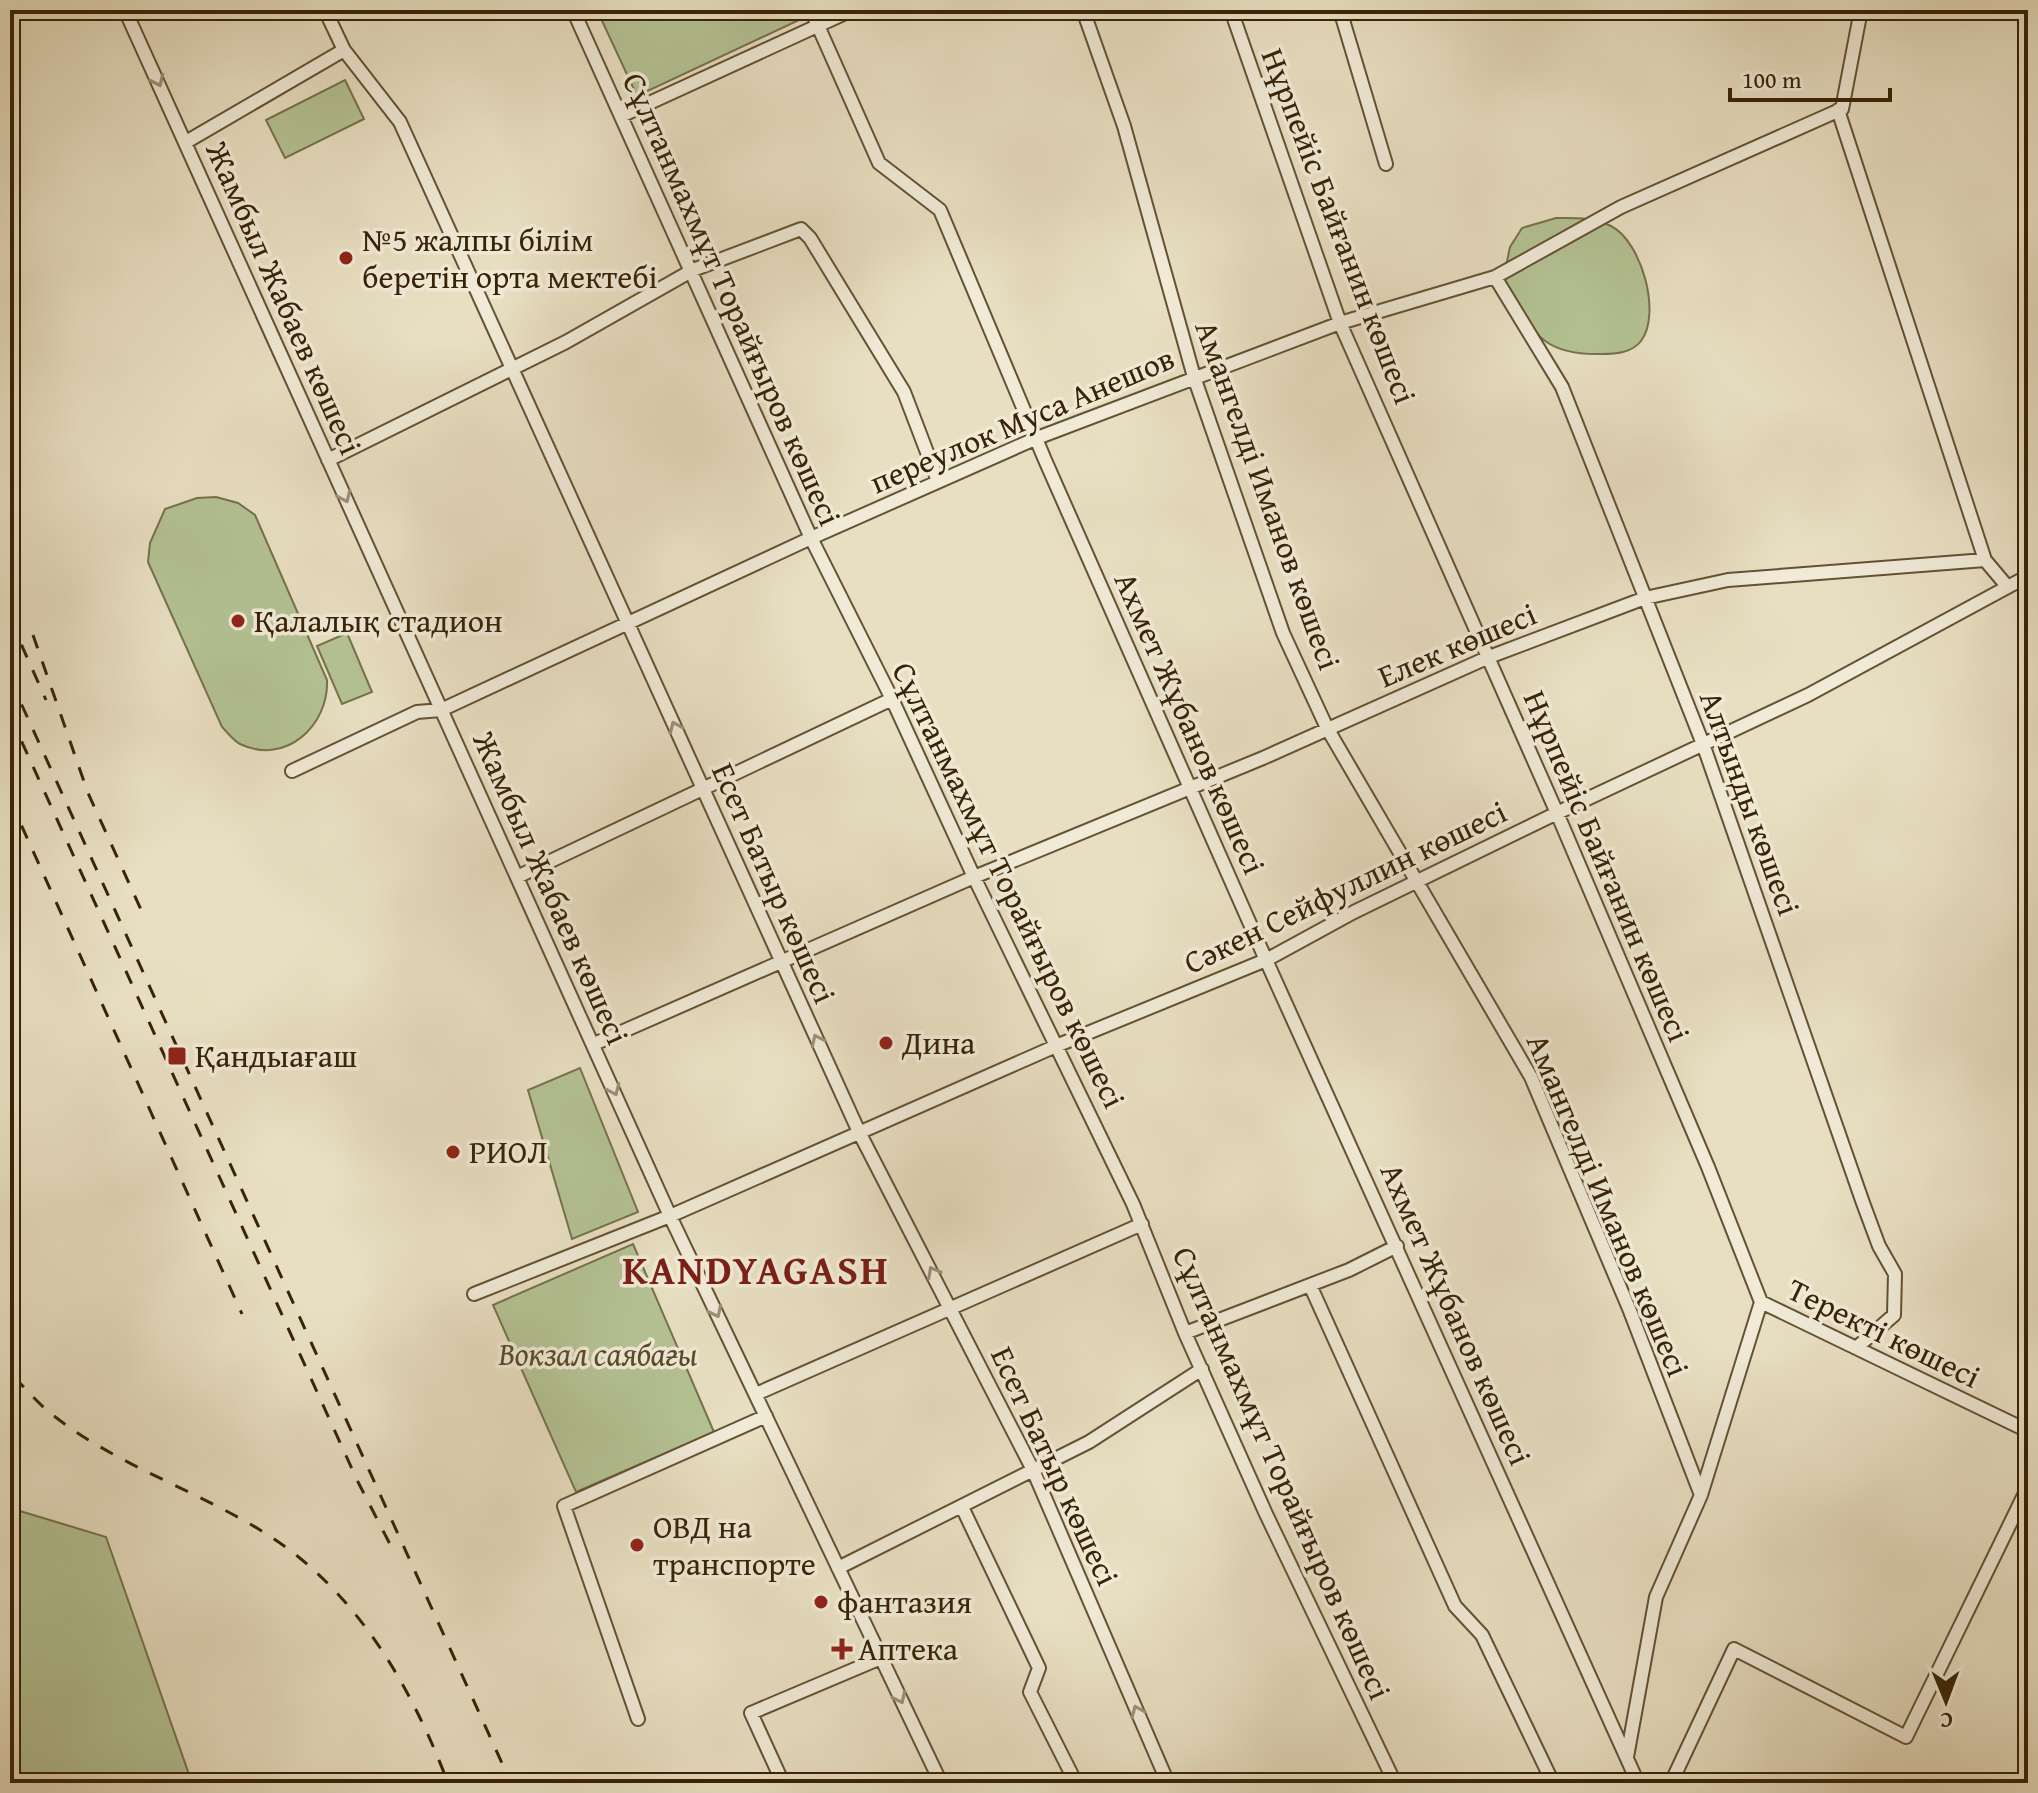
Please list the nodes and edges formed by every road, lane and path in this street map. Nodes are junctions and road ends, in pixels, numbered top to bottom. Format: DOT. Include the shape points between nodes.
graph roads {
  1 [pos="125,10"];
  2 [pos="325,10"];
  3 [pos="573,10"];
  4 [pos="811,10"];
  5 [pos="852,10"];
  6 [pos="1083,10"];
  7 [pos="1231,10"];
  8 [pos="1340,10"];
  9 [pos="1861,10"];
  10 [pos="817,24"];
  11 [pos="344,50"];
  12 [pos="1838,110"];
  13 [pos="621,116"];
  14 [pos="186,142"];
  15 [pos="1386,164"];
  16 [pos="693,270"];
  17 [pos="1495,277"];
  18 [pos="1340,323"];
  19 [pos="512,369"];
  20 [pos="1194,377"];
  21 [pos="1037,438"];
  22 [pos="328,460"];
  23 [pos="938,481"];
  24 [pos="811,538"];
  25 [pos="1985,560"];
  26 [pos="2028,576"];
  27 [pos="2006,585"];
  28 [pos="1645,598"];
  29 [pos="629,625"];
  30 [pos="1489,657"];
  31 [pos="892,699"];
  32 [pos="441,710"];
  33 [pos="1327,728"];
  34 [pos="1703,744"];
  35 [pos="292,771"];
  36 [pos="1192,788"];
  37 [pos="703,790"];
  38 [pos="1557,813"];
  39 [pos="517,877"];
  40 [pos="974,877"];
  41 [pos="1415,882"];
  42 [pos="781,960"];
  43 [pos="1266,960"];
  44 [pos="594,1044"];
  45 [pos="1056,1046"];
  46 [pos="859,1132"];
  47 [pos="670,1216"];
  48 [pos="1142,1224"];
  49 [pos="1397,1246"];
  50 [pos="1310,1285"];
  51 [pos="474,1294"];
  52 [pos="1761,1302"];
  53 [pos="951,1307"];
  54 [pos="1185,1333"];
  55 [pos="1856,1348"];
  56 [pos="1202,1369"];
  57 [pos="756,1394"];
  58 [pos="766,1416"];
  59 [pos="2028,1431"];
  60 [pos="1033,1470"];
  61 [pos="2028,1487"];
  62 [pos="1701,1495"];
  63 [pos="962,1507"];
  64 [pos="838,1568"];
  65 [pos="881,1658"];
  66 [pos="638,1719"];
  67 [pos="1627,1757"];
  68 [pos="783,1783"];
  69 [pos="941,1783"];
  70 [pos="1076,1783"];
  71 [pos="1168,1783"];
  72 [pos="1395,1783"];
  73 [pos="1553,1783"];
  74 [pos="1638,1783"];
  75 [pos="1671,1783"];
  1 -- 14 [label="street, Жамбыл Жабаев көшесі, one-way"];
  2 -- 11 [label="street, Есет Батыр көшесі"];
  3 -- 13 [label="street, Сұлтанмахмұт Торайғыров көшесі"];
  4 -- 10 [label="street, Ахмет Жұбанов көшесі"];
  5 -- 10 [label="street"];
  6 -- 20 [label="street, Амангелді Иманов көшесі" via="1124,126"];
  7 -- 18 [label="street, Нұрпейіс Байғанин көшесі"];
  8 -- 15 [label="street"];
  9 -- 12 [label="street"];
  10 -- 13 [label="street"];
  10 -- 21 [label="street, Ахмет Жұбанов көшесі" via="879,163 940,210"];
  11 -- 14 [label="street"];
  11 -- 19 [label="street, Есет Батыр көшесі" via="400,122"];
  12 -- 17 [label="street, переулок Муса Анешов" via="1621,207"];
  12 -- 25 [label="street"];
  13 -- 16 [label="street, Сұлтанмахмұт Торайғыров көшесі"];
  14 -- 22 [label="street, Жамбыл Жабаев көшесі"];
  16 -- 19 [label="street"];
  16 -- 23 [label="street" via="801,229 904,392"];
  16 -- 24 [label="street, Сұлтанмахмұт Торайғыров көшесі"];
  17 -- 18 [label="street, переулок Муса Анешов"];
  17 -- 28 [label="street, Алтынды көшесі" via="1562,387"];
  18 -- 20 [label="street, переулок Муса Анешов"];
  18 -- 30 [label="street, Нұрпейіс Байғанин көшесі"];
  19 -- 22 [label="street"];
  19 -- 29 [label="street, Есет Батыр көшесі"];
  20 -- 21 [label="street, переулок Муса Анешов"];
  20 -- 33 [label="street, Амангелді Иманов көшесі" via="1283,633"];
  21 -- 23 [label="street, переулок Муса Анешов"];
  21 -- 36 [label="street, Ахмет Жұбанов көшесі"];
  22 -- 32 [label="street, Жамбыл Жабаев көшесі, one-way"];
  23 -- 24 [label="street, переулок Муса Анешов"];
  24 -- 29 [label="street, переулок Муса Анешов"];
  24 -- 31 [label="street, Сұлтанмахмұт Торайғыров көшесі"];
  25 -- 27 [label="street"];
  25 -- 28 [label="street, Елек көшесі" via="1728,580"];
  26 -- 27 [label="street, Сәкен Сейфуллин көшесі"];
  27 -- 34 [label="street, Сәкен Сейфуллин көшесі" via="1808,695"];
  28 -- 30 [label="street, Елек көшесі"];
  28 -- 34 [label="street, Алтынды көшесі"];
  29 -- 32 [label="street, переулок Муса Анешов"];
  37 -- 29 [label="street, Есет Батыр көшесі, one-way"];
  30 -- 33 [label="street, Елек көшесі"];
  30 -- 38 [label="street, Нұрпейіс Байғанин көшесі"];
  31 -- 37 [label="street"];
  31 -- 40 [label="street, Сұлтанмахмұт Торайғыров көшесі"];
  32 -- 35 [label="street, переулок Муса Анешов" via="417,712"];
  32 -- 39 [label="street, Жамбыл Жабаев көшесі"];
  33 -- 36 [label="street, Елек көшесі"];
  33 -- 41 [label="street, Амангелді Иманов көшесі"];
  34 -- 38 [label="street, Сәкен Сейфуллин көшесі"];
  34 -- 55 [label="street, Алтынды көшесі" via="1879,1246 1895,1274 1894,1315"];
  36 -- 40 [label="street, Елек көшесі"];
  36 -- 43 [label="street, Ахмет Жұбанов көшесі"];
  37 -- 39 [label="street"];
  37 -- 42 [label="street, Есет Батыр көшесі"];
  38 -- 41 [label="street, Сәкен Сейфуллин көшесі"];
  38 -- 52 [label="street, Нұрпейіс Байғанин көшесі"];
  39 -- 44 [label="street, Жамбыл Жабаев көшесі"];
  40 -- 42 [label="street, Елек көшесі"];
  40 -- 45 [label="street, Сұлтанмахмұт Торайғыров көшесі"];
  41 -- 43 [label="street, Сәкен Сейфуллин көшесі"];
  41 -- 62 [label="street, Амангелді Иманов көшесі" via="1531,1077"];
  42 -- 44 [label="street, Елек көшесі"];
  46 -- 42 [label="street, Есет Батыр көшесі, one-way"];
  43 -- 45 [label="street, Сәкен Сейфуллин көшесі"];
  43 -- 49 [label="street, Ахмет Жұбанов көшесі"];
  44 -- 47 [label="street, Жамбыл Жабаев көшесі, one-way"];
  45 -- 46 [label="street, Сәкен Сейфуллин көшесі"];
  45 -- 48 [label="street, Сұлтанмахмұт Торайғыров көшесі"];
  46 -- 47 [label="street, Сәкен Сейфуллин көшесі"];
  53 -- 46 [label="street, Есет Батыр көшесі, one-way"];
  47 -- 51 [label="street, Сәкен Сейфуллин көшесі"];
  47 -- 57 [label="street, Жамбыл Жабаев көшесі, one-way"];
  48 -- 53 [label="street"];
  48 -- 54 [label="street, Сұлтанмахмұт Торайғыров көшесі"];
  49 -- 50 [label="street"];
  49 -- 67 [label="street, Ахмет Жұбанов көшесі"];
  50 -- 54 [label="street"];
  50 -- 73 [label="street" via="1455,1606 1482,1635"];
  52 -- 55 [label="street, Теректі көшесі"];
  52 -- 62 [label="street"];
  53 -- 57 [label="street"];
  53 -- 60 [label="street, Есет Батыр көшесі"];
  54 -- 56 [label="street, Сұлтанмахмұт Торайғыров көшесі"];
  55 -- 59 [label="street, Теректі көшесі"];
  56 -- 60 [label="street" via="1089,1442"];
  56 -- 72 [label="street, Сұлтанмахмұт Торайғыров көшесі"];
  57 -- 58 [label="street, Жамбыл Жабаев көшесі"];
  58 -- 64 [label="street, Жамбыл Жабаев көшесі"];
  58 -- 66 [label="street" via="564,1506"];
  60 -- 63 [label="street"];
  71 -- 60 [label="street, Есет Батыр көшесі, one-way"];
  61 -- 75 [label="street" via="1906,1737 1734,1649"];
  62 -- 67 [label="street" via="1656,1597"];
  63 -- 64 [label="street"];
  63 -- 70 [label="street" via="1039,1668 1030,1692"];
  64 -- 65 [label="street, Жамбыл Жабаев көшесі"];
  65 -- 68 [label="street" via="751,1713"];
  65 -- 69 [label="street, Жамбыл Жабаев көшесі, one-way"];
  67 -- 74 [label="street, Ахмет Жұбанов көшесі"];
}
